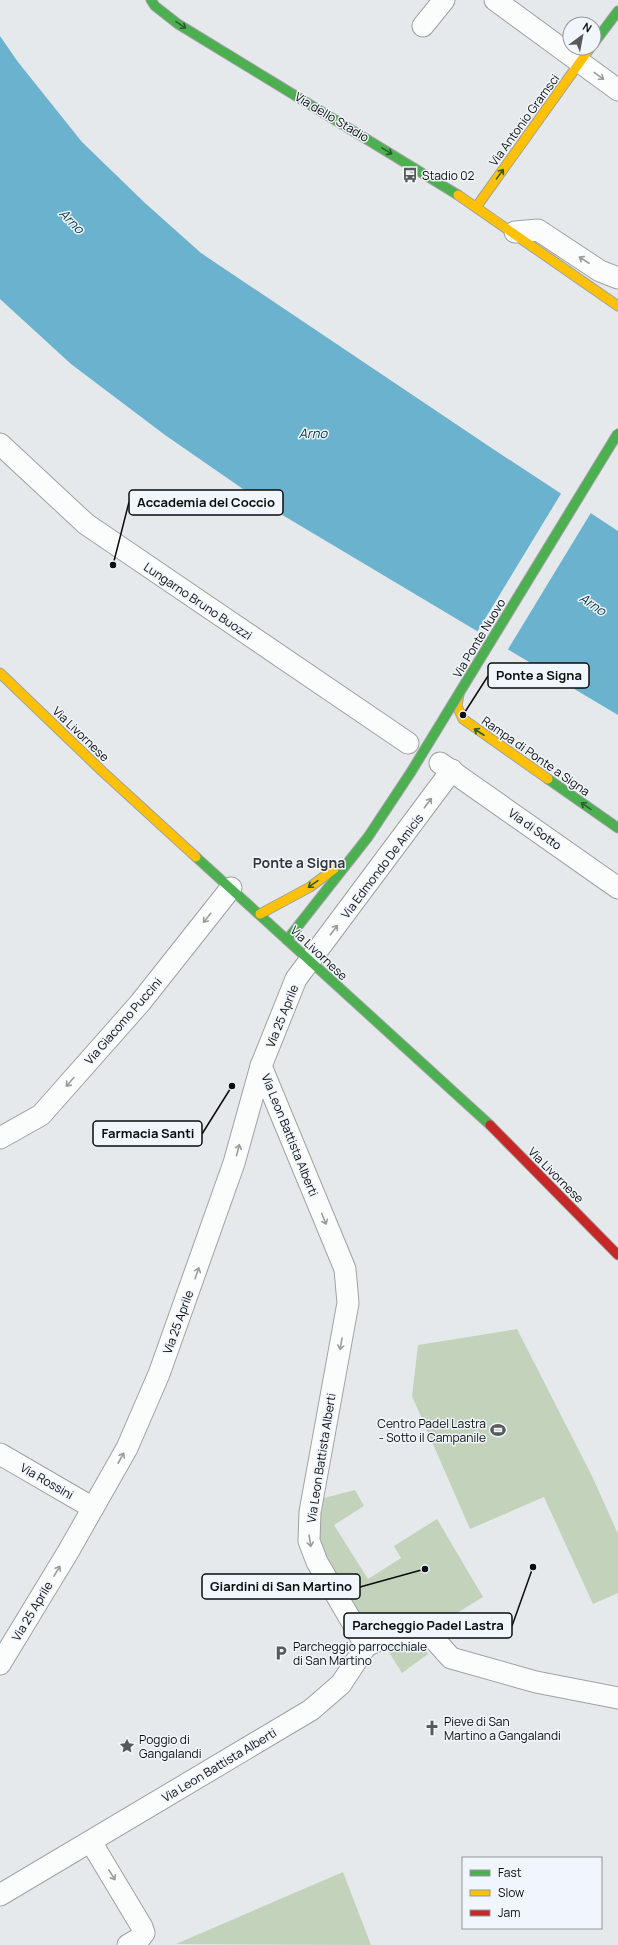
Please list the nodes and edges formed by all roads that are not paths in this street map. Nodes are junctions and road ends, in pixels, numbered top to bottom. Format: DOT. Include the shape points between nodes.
graph roads {
  1 [pos="151,0"];
  2 [pos="444,0"];
  3 [pos="495,0"];
  4 [pos="618,11"];
  5 [pos="423,26"];
  6 [pos="602,32"];
  7 [pos="562,41"];
  8 [pos="584,56"];
  9 [pos="586,56"];
  10 [pos="618,90"];
  11 [pos="477,206"];
  12 [pos="515,232"];
  13 [pos="618,278"];
  14 [pos="618,306"];
  15 [pos="618,433"];
  16 [pos="0,444"];
  17 [pos="0,673"];
  18 [pos="459,694"];
  19 [pos="408,742"];
  20 [pos="446,766"];
  21 [pos="618,828"];
  22 [pos="356,853"];
  23 [pos="231,888"];
  24 [pos="618,888"];
  25 [pos="260,914"];
  26 [pos="287,940"];
  27 [pos="310,961"];
  28 [pos="261,1066"];
  29 [pos="0,1138"];
  30 [pos="618,1255"];
  31 [pos="0,1454"];
  32 [pos="93,1508"];
  33 [pos="366,1646"];
  34 [pos="0,1664"];
  35 [pos="618,1698"];
  36 [pos="91,1842"];
  37 [pos="0,1895"];
  38 [pos="128,1945"];
  1 -- 11 [label="main road, Via dello Stadio, one-way" via="178,24"];
  2 -- 5 [label="street"];
  3 -- 7 [label="street"];
  4 -- 6 [label="main road"];
  11 -- 8 [label="main road, Via Antonio Gramsci, one-way"];
  9 -- 10 [label="street, one-way"];
  11 -- 12 [label="main road, Via dello Stadio"];
  13 -- 12 [label="street, one-way" via="600,271 538,230"];
  12 -- 14 [label="main road, Via dello Stadio"];
  15 -- 18 [label="main road, Via Ponte Nuovo, bridge"];
  16 -- 19 [label="street, Lungarno Bruno Buozzi" via="86,524"];
  17 -- 23 [label="main road, Via Livornese" via="103,772"];
  21 -- 18 [label="main road, Rampa di Ponte a Signa, one-way" via="463,719 457,706"];
  18 -- 22 [label="main road, Via Ponte Nuovo, bridge" via="398,795"];
  20 -- 24 [label="street, Via di Sotto"];
  27 -- 20 [label="street, Via Edmondo De Amicis, one-way"];
  22 -- 25 [label="main road, Via Ponte Nuovo, one-way" via="310,887"];
  22 -- 26 [label="main road, Via Ponte Nuovo"];
  23 -- 25 [label="main road, Via Livornese"];
  23 -- 29 [label="street, Via Giacomo Puccini, one-way" via="140,1003 41,1115"];
  25 -- 26 [label="main road, Via Livornese"];
  26 -- 27 [label="main road, Via Livornese"];
  27 -- 28 [label="street, Via 25 Aprile" via="296,979"];
  27 -- 30 [label="main road, Via Livornese" via="488,1124"];
  32 -- 28 [label="street, Via 25 Aprile, one-way" via="127,1448 159,1374 234,1163"];
  28 -- 33 [label="street, Via Leon Battista Alberti, one-way" via="345,1269 348,1303 310,1512 309,1541 317,1562"];
  31 -- 32 [label="street, Via Rossini"];
  34 -- 32 [label="street, Via 25 Aprile, one-way"];
  33 -- 35 [label="street" via="390,1635 409,1634 434,1639 451,1658 536,1682"];
  33 -- 36 [label="street, Via Leon Battista Alberti" via="341,1684 311,1710"];
  36 -- 37 [label="street, Via Leon Battista Alberti"];
  36 -- 38 [label="street, one-way" via="142,1927 144,1933"];
}
